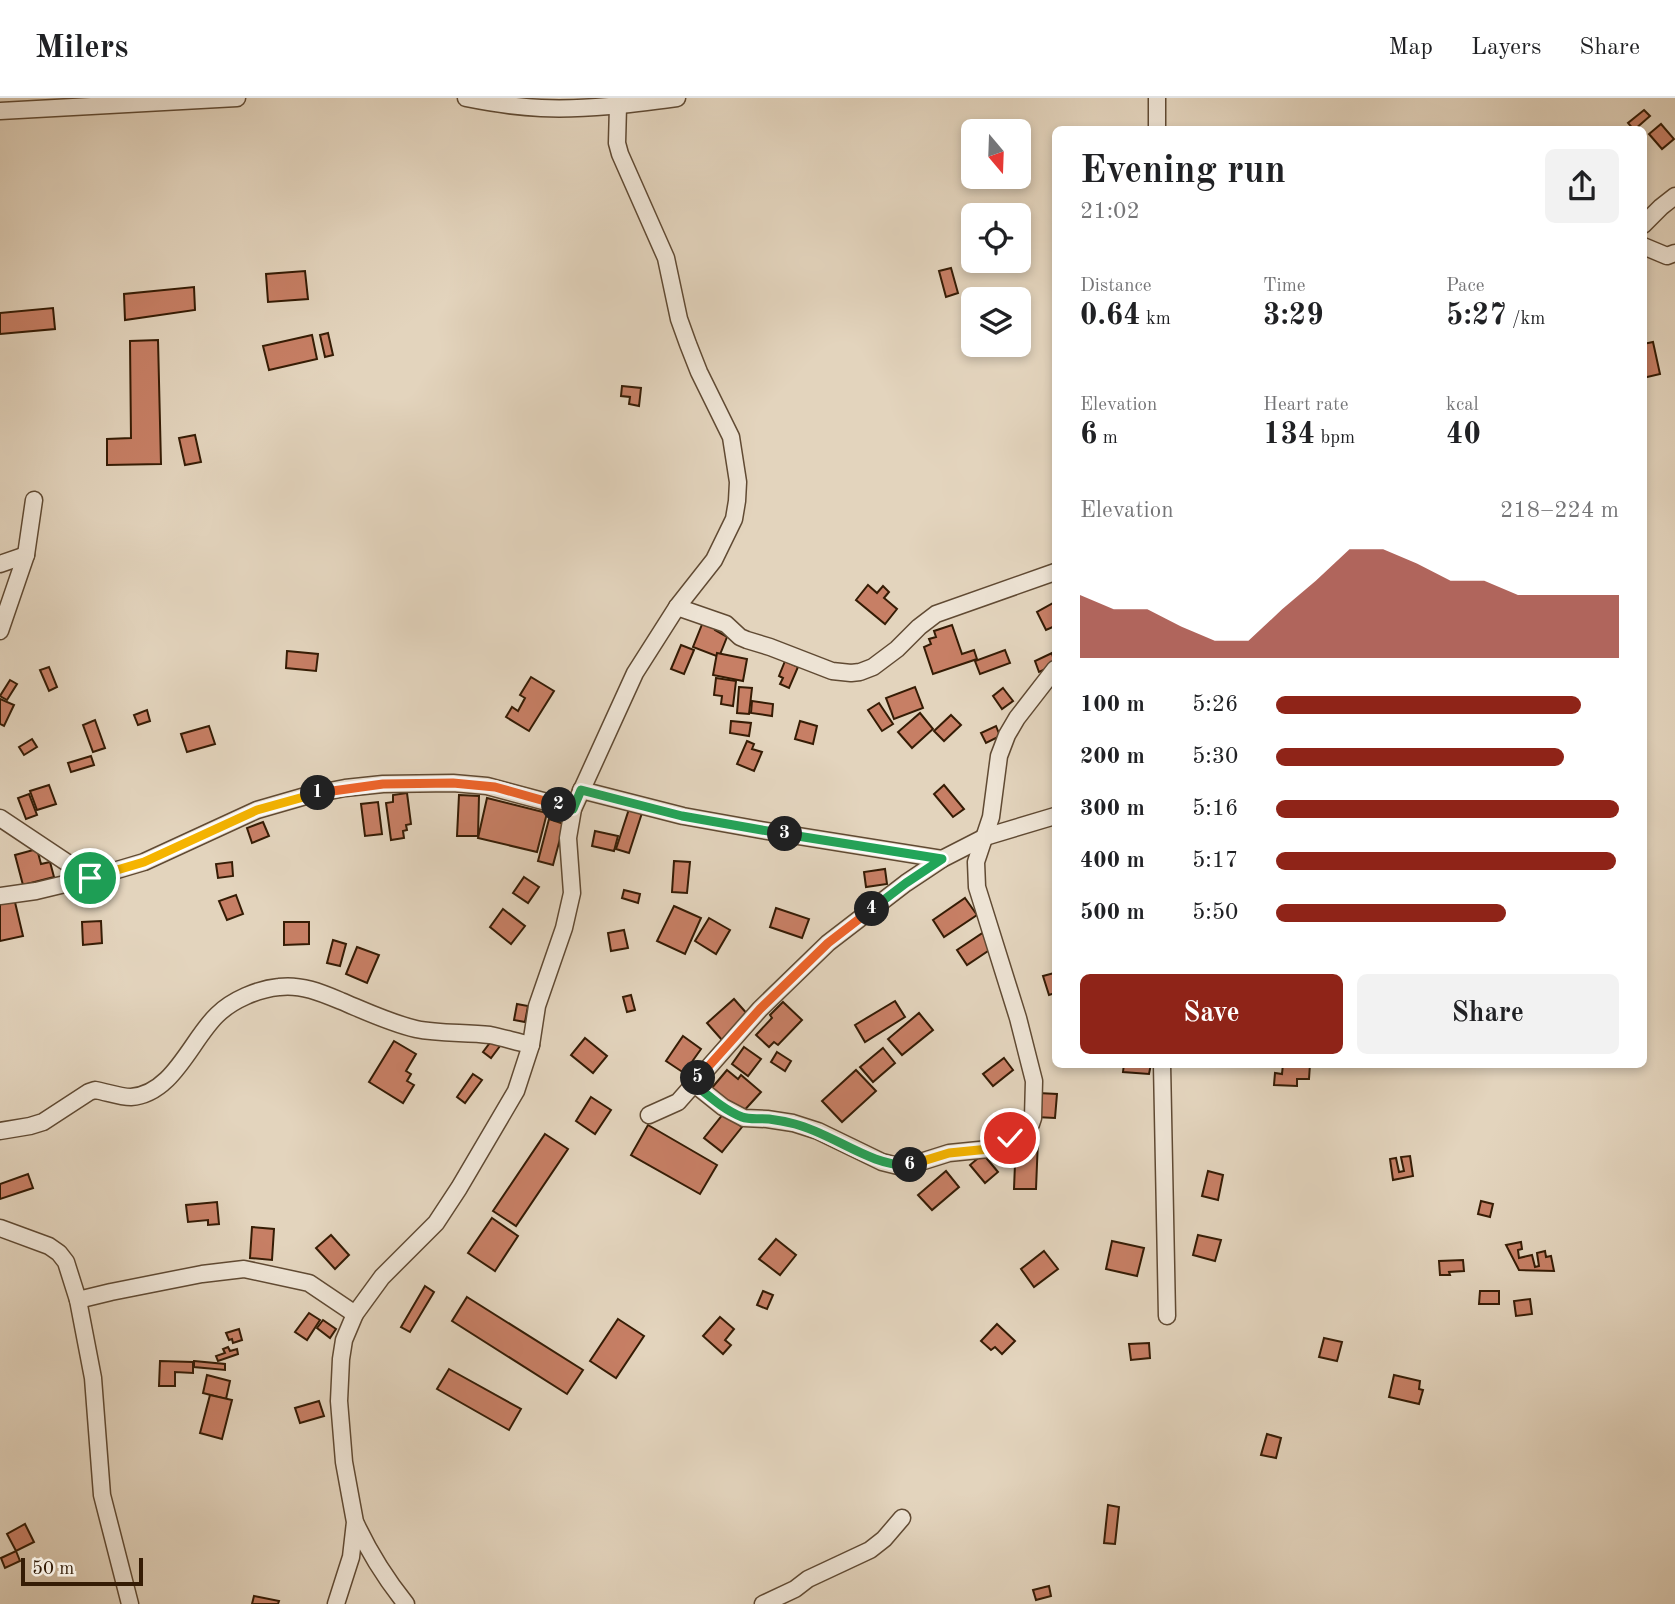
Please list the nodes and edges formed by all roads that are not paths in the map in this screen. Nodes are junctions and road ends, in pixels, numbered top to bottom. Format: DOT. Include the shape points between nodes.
graph roads {
  1 [pos="237,98"];
  2 [pos="466,98"];
  3 [pos="677,98"];
  4 [pos="1157,98"];
  5 [pos="618,106"];
  6 [pos="0,111"];
  7 [pos="1157,126"];
  8 [pos="1675,196"];
  9 [pos="1647,205"];
  10 [pos="1661,207"];
  11 [pos="1647,221"];
  12 [pos="1647,248"];
  13 [pos="1675,253"];
  14 [pos="34,500"];
  15 [pos="26,555"];
  16 [pos="0,564"];
  17 [pos="1052,573"];
  18 [pos="677,607"];
  19 [pos="0,631"];
  20 [pos="1052,673"];
  21 [pos="581,790"];
  22 [pos="573,809"];
  23 [pos="1052,817"];
  24 [pos="0,818"];
  25 [pos="985,838"];
  26 [pos="942,859"];
  27 [pos="90,878"];
  28 [pos="0,896"];
  29 [pos="531,1045"];
  30 [pos="1161,1068"];
  31 [pos="693,1083"];
  32 [pos="649,1115"];
  33 [pos="0,1131"];
  34 [pos="0,1228"];
  35 [pos="78,1300"];
  36 [pos="355,1314"];
  37 [pos="1167,1316"];
  38 [pos="902,1518"];
  39 [pos="355,1522"];
  40 [pos="130,1604"];
  41 [pos="336,1604"];
  42 [pos="406,1604"];
  43 [pos="763,1604"];
  1 -- 6 [label="street"];
  2 -- 5 [label="street" via="542,108"];
  3 -- 5 [label="street"];
  4 -- 7 [label="street"];
  5 -- 18 [label="street" via="620,154 666,258 679,319 731,437 735,458 734,519 714,560"];
  8 -- 10 [label="street"];
  9 -- 10 [label="street"];
  10 -- 11 [label="street"];
  12 -- 13 [label="street" via="1667,256"];
  14 -- 15 [label="street"];
  15 -- 16 [label="street"];
  15 -- 19 [label="street"];
  17 -- 18 [label="street" via="936,614 873,667 851,673 832,671 747,640 726,624"];
  18 -- 21 [label="street" via="635,673"];
  20 -- 25 [label="street" via="1006,735"];
  21 -- 22 [label="street"];
  21 -- 26 [label="street" via="682,816"];
  22 -- 27 [label="street" via="487,786 345,788 257,810 144,862"];
  22 -- 29 [label="street" via="568,838 572,893 537,1006"];
  23 -- 25 [label="street"];
  24 -- 27 [label="street"];
  25 -- 26 [label="street"];
  25 -- 31 [label="street" via="976,862 977,887 1034,1081 1033,1118 1026,1130 989,1149 898,1166 806,1127 744,1118"];
  26 -- 31 [label="street" via="828,943"];
  27 -- 28 [label="street"];
  29 -- 33 [label="street" via="489,1035 415,1029 303,987 280,987 237,1001 218,1014 174,1072 152,1090 131,1097 94,1090 43,1122"];
  29 -- 36 [label="street" via="516,1091 459,1188 436,1223 382,1278"];
  30 -- 37 [label="street"];
  31 -- 32 [label="street" via="678,1102"];
  34 -- 35 [label="street" via="59,1253"];
  35 -- 36 [label="street" via="244,1269 309,1283"];
  35 -- 40 [label="street" via="93,1378 102,1495"];
  36 -- 39 [label="street" via="344,1339 339,1401"];
  38 -- 43 [label="street" via="870,1550"];
  39 -- 41 [label="street" via="352,1557"];
  39 -- 42 [label="street" via="369,1552"];
}
